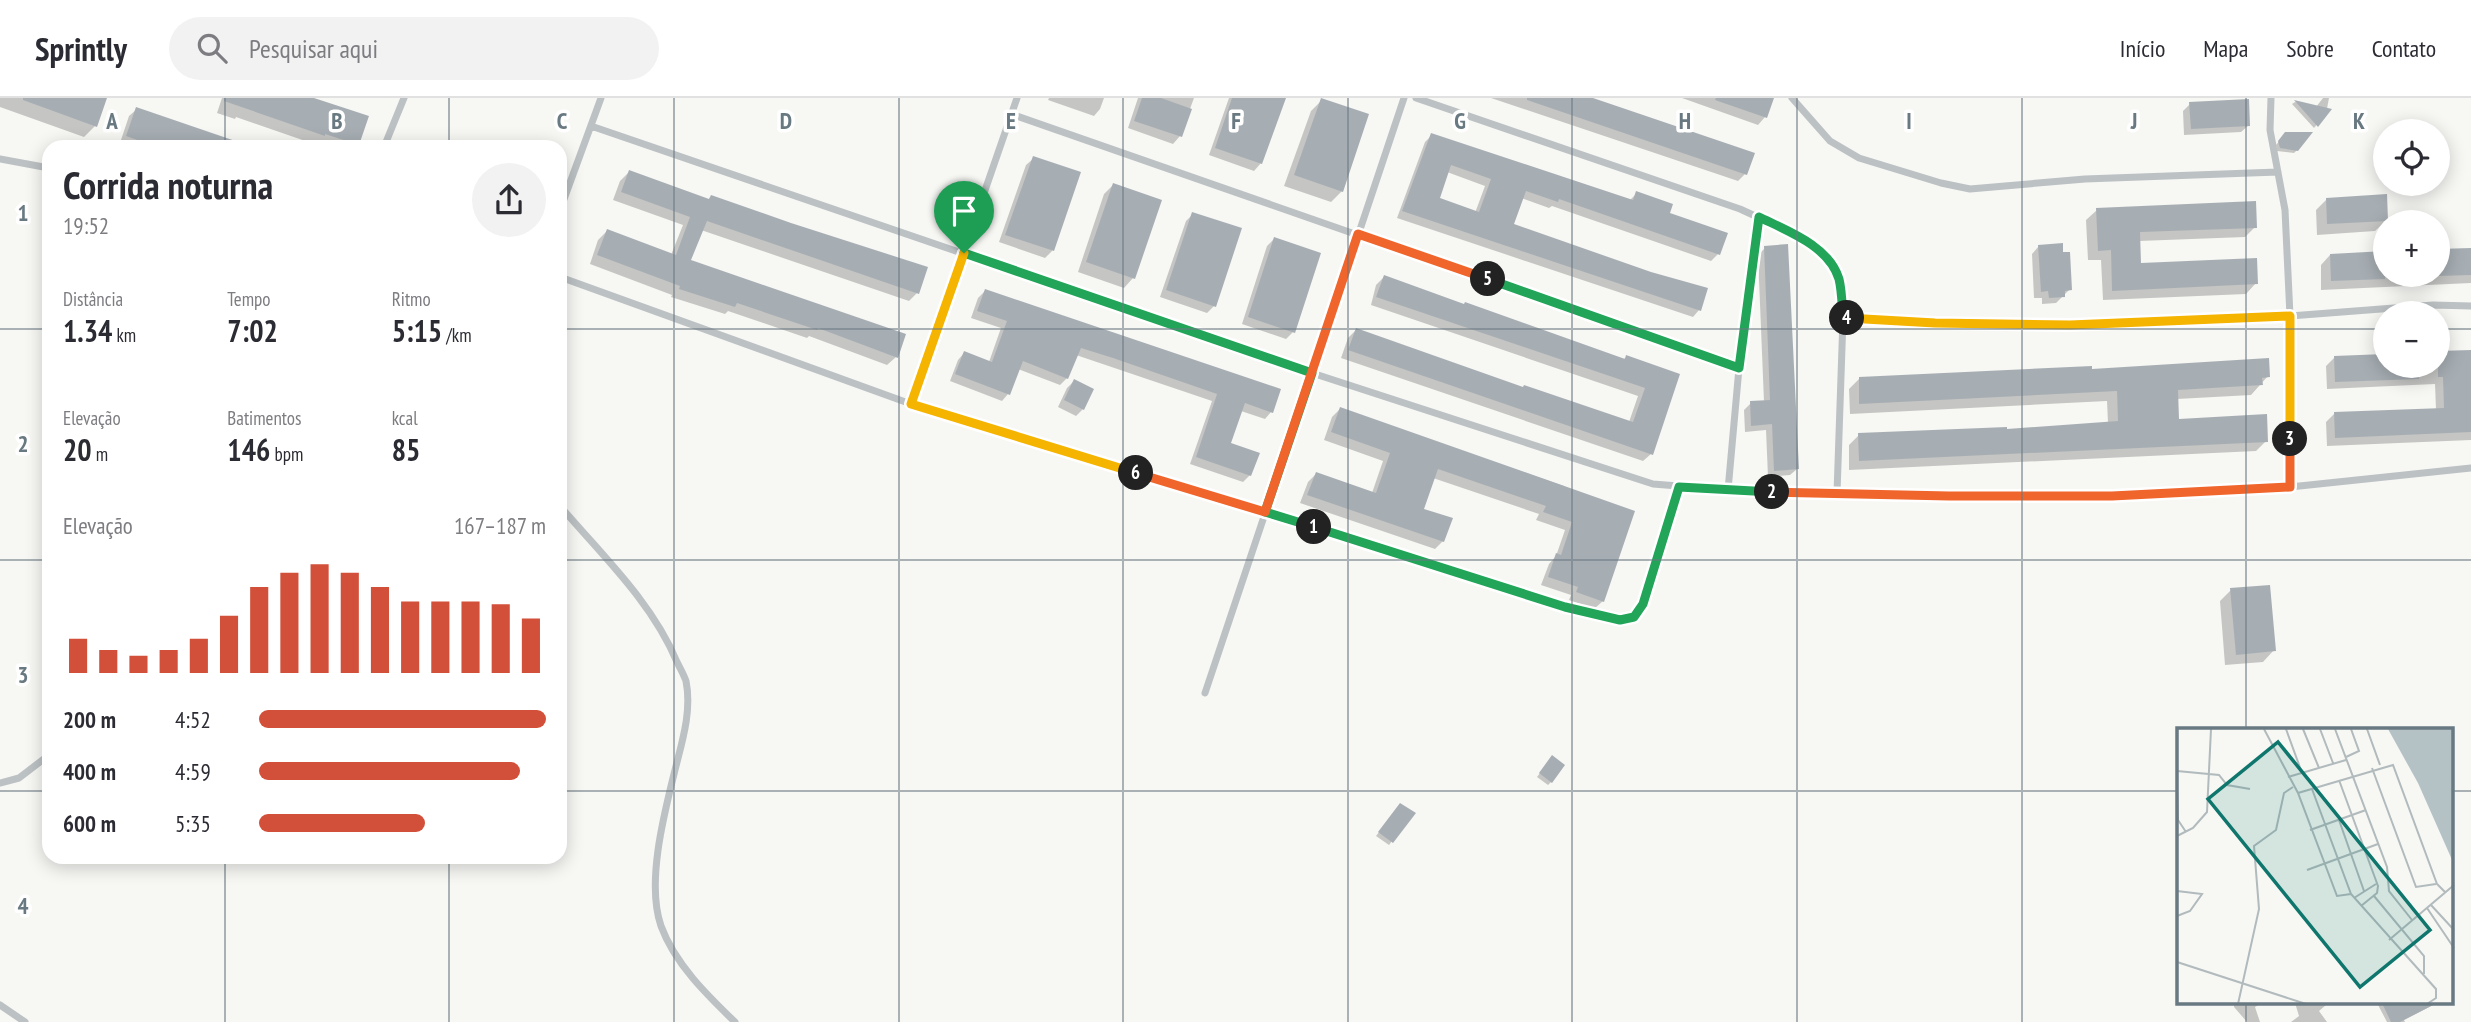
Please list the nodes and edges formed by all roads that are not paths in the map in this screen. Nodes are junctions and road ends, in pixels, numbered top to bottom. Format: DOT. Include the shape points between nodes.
graph roads {
  1 [pos="403,98"];
  2 [pos="601,98"];
  3 [pos="1017,98"];
  4 [pos="1404,98"];
  5 [pos="1416,98"];
  6 [pos="1792,98"];
  7 [pos="2272,98"];
  8 [pos="1011,114"];
  9 [pos="591,126"];
  10 [pos="387,140"];
  11 [pos="0,159"];
  12 [pos="42,167"];
  13 [pos="2278,172"];
  14 [pos="567,191"];
  15 [pos="1759,217"];
  16 [pos="1358,234"];
  17 [pos="964,253"];
  18 [pos="567,280"];
  19 [pos="2471,306"];
  20 [pos="2290,316"];
  21 [pos="1843,318"];
  22 [pos="1739,368"];
  23 [pos="1312,373"];
  24 [pos="911,404"];
  25 [pos="2471,468"];
  26 [pos="1679,487"];
  27 [pos="2290,487"];
  28 [pos="1728,490"];
  29 [pos="1838,493"];
  30 [pos="1265,512"];
  31 [pos="567,514"];
  32 [pos="1205,692"];
  33 [pos="42,760"];
  34 [pos="0,783"];
  35 [pos="0,1005"];
  36 [pos="25,1022"];
  37 [pos="735,1022"];
  1 -- 10 [label="street"];
  2 -- 9 [label="street"];
  3 -- 8 [label="street"];
  4 -- 16 [label="street"];
  5 -- 15 [label="street"];
  6 -- 13 [label="street" via="1830,141 1859,158 1970,189 2085,179"];
  7 -- 13 [label="street" via="2270,130"];
  8 -- 16 [label="street"];
  8 -- 17 [label="street"];
  9 -- 14 [label="street"];
  9 -- 17 [label="street"];
  11 -- 12 [label="street"];
  13 -- 20 [label="street" via="2285,210"];
  15 -- 21 [label="street" via="1829,259 1839,280"];
  15 -- 22 [label="street"];
  16 -- 22 [label="street"];
  16 -- 23 [label="street"];
  17 -- 23 [label="street"];
  17 -- 24 [label="street"];
  18 -- 24 [label="street"];
  19 -- 20 [label="street"];
  20 -- 21 [label="street" via="2070,325"];
  20 -- 27 [label="street"];
  21 -- 29 [label="street"];
  22 -- 28 [label="street"];
  23 -- 26 [label="street" via="1653,484"];
  23 -- 30 [label="street"];
  24 -- 30 [label="street"];
  25 -- 27 [label="street"];
  26 -- 28 [label="street"];
  26 -- 30 [label="street" via="1643,604 1634,617 1620,620 1565,607"];
  27 -- 29 [label="street" via="2112,496"];
  28 -- 29 [label="street"];
  30 -- 32 [label="street"];
  31 -- 37 [label="street" via="653,615 686,681 687,722 655,871 656,900 661,926 677,957"];
  33 -- 34 [label="street" via="19,778"];
  35 -- 36 [label="street"];
}
